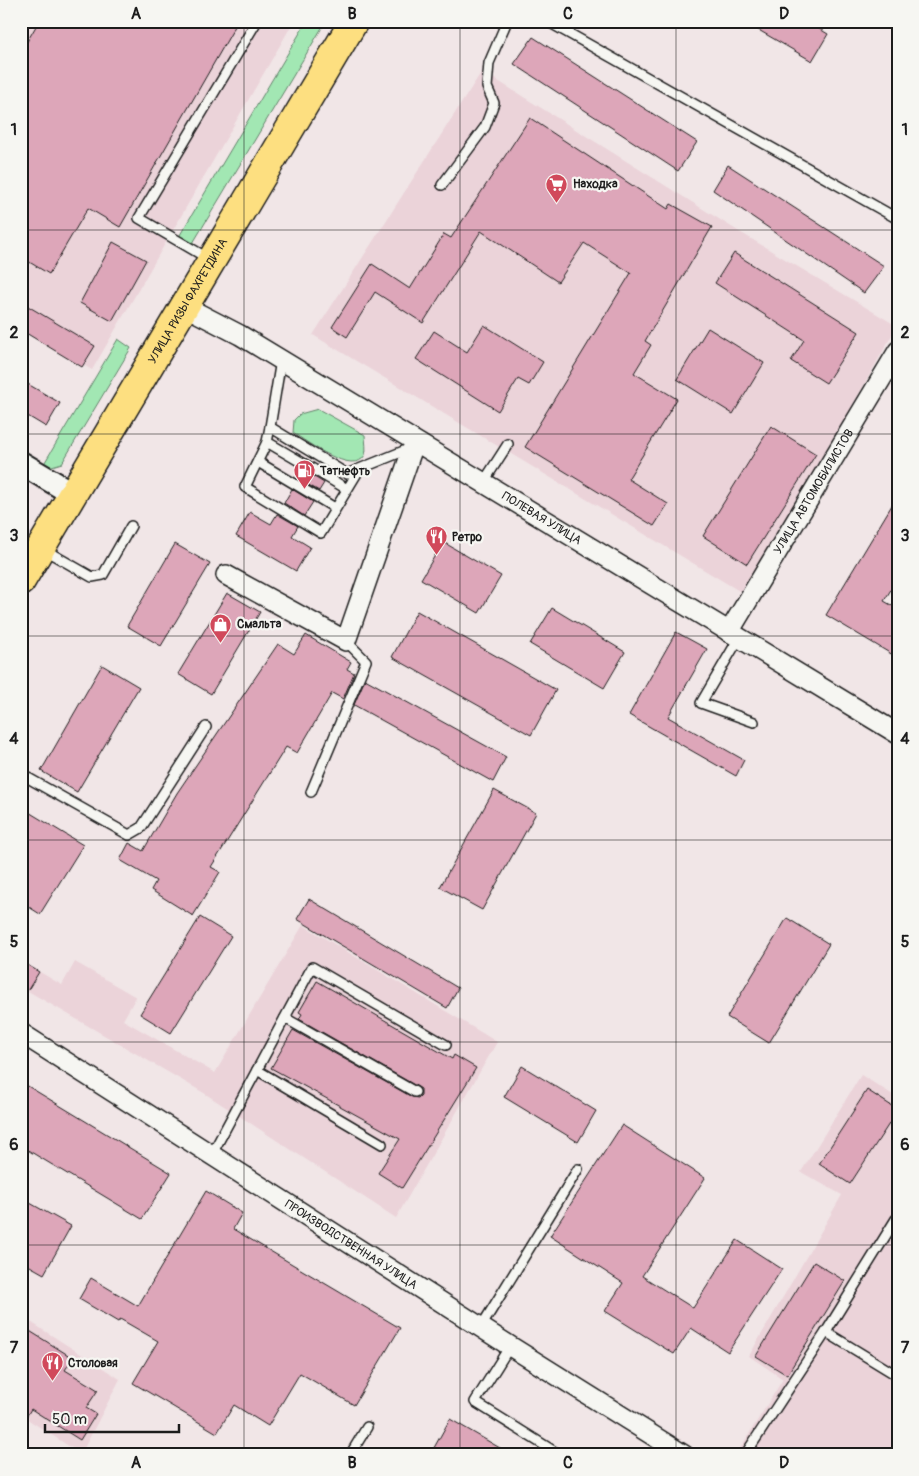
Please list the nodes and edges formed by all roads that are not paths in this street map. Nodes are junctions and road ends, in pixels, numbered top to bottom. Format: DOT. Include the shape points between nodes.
graph roads {
  1 [pos="257,21"];
  2 [pos="354,21"];
  3 [pos="507,21"];
  4 [pos="547,21"];
  5 [pos="442,185"];
  6 [pos="898,219"];
  7 [pos="212,260"];
  8 [pos="184,306"];
  9 [pos="898,350"];
  10 [pos="281,360"];
  11 [pos="270,427"];
  12 [pos="267,442"];
  13 [pos="508,444"];
  14 [pos="414,445"];
  15 [pos="258,462"];
  16 [pos="21,463"];
  17 [pos="359,469"];
  18 [pos="483,483"];
  19 [pos="347,489"];
  20 [pos="73,494"];
  21 [pos="335,508"];
  22 [pos="132,526"];
  23 [pos="41,547"];
  24 [pos="226,575"];
  25 [pos="21,581"];
  26 [pos="734,635"];
  27 [pos="346,641"];
  28 [pos="754,722"];
  29 [pos="206,727"];
  30 [pos="898,734"];
  31 [pos="21,774"];
  32 [pos="311,792"];
  33 [pos="285,1018"];
  34 [pos="21,1032"];
  35 [pos="446,1045"];
  36 [pos="257,1070"];
  37 [pos="415,1092"];
  38 [pos="382,1144"];
  39 [pos="212,1154"];
  40 [pos="578,1169"];
  41 [pos="898,1220"];
  42 [pos="482,1327"];
  43 [pos="826,1332"];
  44 [pos="510,1346"];
  45 [pos="898,1376"];
  46 [pos="367,1427"];
  47 [pos="350,1455"];
  48 [pos="560,1455"];
  49 [pos="684,1455"];
  50 [pos="745,1455"];
  1 -- 7 [label="lane" via="140,218"];
  2 -- 7 [label="main road, УЛИЦА РИЗЫ ФАХРЕТДИНА"];
  3 -- 5 [label="lane" via="489,63 487,87 494,103 485,127"];
  4 -- 6 [label="lane"];
  7 -- 8 [label="main road, УЛИЦА РИЗЫ ФАХРЕТДИНА"];
  8 -- 10 [label="street, ПОЛЕВАЯ УЛИЦА"];
  8 -- 20 [label="main road, УЛИЦА РИЗЫ ФАХРЕТДИНА"];
  9 -- 26 [label="street, УЛИЦА АВТОМОБИЛИСТОВ"];
  10 -- 11 [label="lane"];
  10 -- 14 [label="street, ПОЛЕВАЯ УЛИЦА"];
  11 -- 12 [label="lane"];
  11 -- 17 [label="lane" via="347,474"];
  12 -- 15 [label="lane"];
  12 -- 19 [label="lane"];
  13 -- 18 [label="lane"];
  14 -- 17 [label="lane"];
  14 -- 18 [label="street, ПОЛЕВАЯ УЛИЦА"];
  14 -- 27 [label="street"];
  15 -- 21 [label="lane"];
  15 -- 21 [label="lane" via="245,487 321,533"];
  16 -- 20 [label="street"];
  17 -- 19 [label="lane"];
  18 -- 26 [label="street, ПОЛЕВАЯ УЛИЦА"];
  19 -- 21 [label="lane"];
  20 -- 23 [label="main road, УЛИЦА РИЗЫ ФАХРЕТДИНА"];
  22 -- 23 [label="lane" via="103,575 92,577"];
  23 -- 25 [label="main road, УЛИЦА РИЗЫ ФАХРЕТДИНА"];
  24 -- 27 [label="street"];
  26 -- 28 [label="lane" via="701,703"];
  26 -- 30 [label="street, ПОЛЕВАЯ УЛИЦА"];
  27 -- 32 [label="lane" via="366,661"];
  29 -- 31 [label="lane" via="141,828 129,835"];
  33 -- 35 [label="lane" via="312,967"];
  33 -- 36 [label="lane"];
  33 -- 37 [label="lane"];
  34 -- 39 [label="street, ПРОИЗВОДСТВЕННАЯ УЛИЦА"];
  36 -- 38 [label="lane"];
  36 -- 39 [label="lane"];
  39 -- 42 [label="street, ПРОИЗВОДСТВЕННАЯ УЛИЦА"];
  40 -- 42 [label="lane"];
  41 -- 43 [label="lane"];
  42 -- 44 [label="street, ПРОИЗВОДСТВЕННАЯ УЛИЦА"];
  43 -- 45 [label="lane"];
  43 -- 50 [label="lane"];
  44 -- 48 [label="lane" via="475,1402"];
  44 -- 49 [label="street, ПРОИЗВОДСТВЕННАЯ УЛИЦА"];
  46 -- 47 [label="lane"];
}
